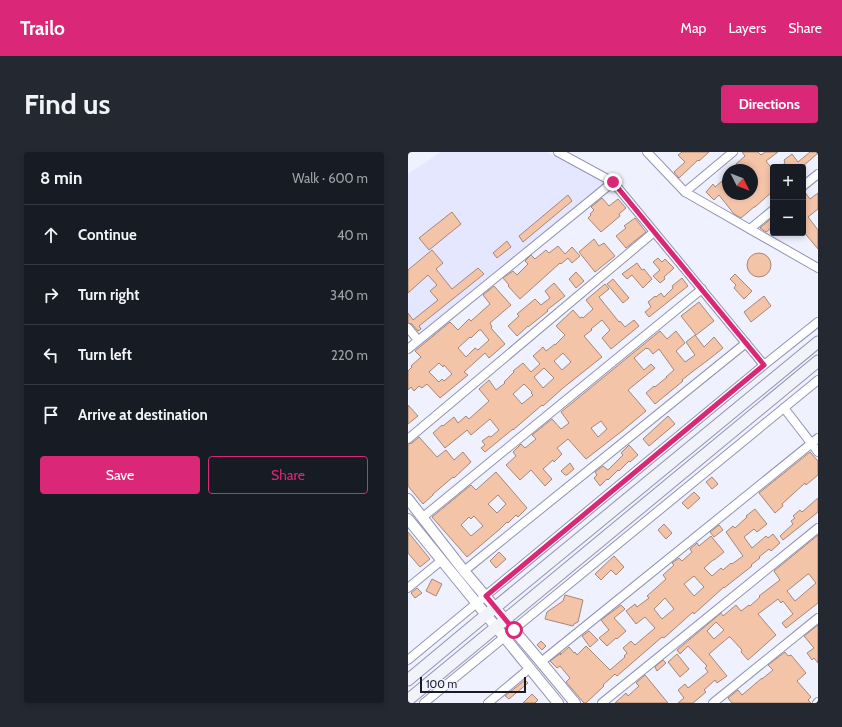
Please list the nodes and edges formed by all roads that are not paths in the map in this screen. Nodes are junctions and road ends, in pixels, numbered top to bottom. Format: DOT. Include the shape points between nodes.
graph roads {
  1 [pos="558,152"];
  2 [pos="647,152"];
  3 [pos="733,152"];
  4 [pos="818,174"];
  5 [pos="613,182"];
  6 [pos="806,184"];
  7 [pos="685,192"];
  8 [pos="770,212"];
  9 [pos="750,229"];
  10 [pos="654,232"];
  11 [pos="818,257"];
  12 [pos="811,263"];
  13 [pos="818,268"];
  14 [pos="702,289"];
  15 [pos="818,322"];
  16 [pos="408,328"];
  17 [pos="418,340"];
  18 [pos="818,342"];
  19 [pos="746,343"];
  20 [pos="408,349"];
  21 [pos="818,362"];
  22 [pos="764,365"];
  23 [pos="818,380"];
  24 [pos="784,408"];
  25 [pos="408,439"];
  26 [pos="815,441"];
  27 [pos="818,452"];
  28 [pos="408,499"];
  29 [pos="423,517"];
  30 [pos="408,519"];
  31 [pos="818,528"];
  32 [pos="442,560"];
  33 [pos="464,570"];
  34 [pos="408,588"];
  35 [pos="486,596"];
  36 [pos="477,603"];
  37 [pos="495,608"];
  38 [pos="486,615"];
  39 [pos="818,618"];
  40 [pos="506,620"];
  41 [pos="496,627"];
  42 [pos="514,630"];
  43 [pos="504,637"];
  44 [pos="408,660"];
  45 [pos="542,662"];
  46 [pos="530,668"];
  47 [pos="408,680"];
  48 [pos="408,700"];
  49 [pos="557,702"];
  50 [pos="424,703"];
  51 [pos="488,703"];
  52 [pos="575,703"];
  53 [pos="602,703"];
  54 [pos="713,703"];
  1 -- 5 [label="street"];
  2 -- 7 [label="street"];
  3 -- 7 [label="street"];
  4 -- 6 [label="street"];
  5 -- 10 [label="street"];
  5 -- 17 [label="street"];
  7 -- 9 [label="street"];
  8 -- 9 [label="street"];
  9 -- 12 [label="street"];
  10 -- 14 [label="street"];
  10 -- 25 [label="street"];
  11 -- 12 [label="street"];
  12 -- 13 [label="street"];
  14 -- 19 [label="street"];
  14 -- 29 [label="street"];
  15 -- 22 [label="street"];
  16 -- 17 [label="street"];
  17 -- 20 [label="street"];
  18 -- 37 [label="main road"];
  19 -- 22 [label="street"];
  19 -- 33 [label="street"];
  21 -- 40 [label="main road"];
  22 -- 35 [label="street"];
  23 -- 24 [label="street"];
  24 -- 26 [label="street"];
  24 -- 42 [label="street"];
  26 -- 27 [label="street"];
  26 -- 45 [label="street"];
  28 -- 29 [label="street"];
  29 -- 33 [label="street"];
  30 -- 32 [label="street"];
  31 -- 53 [label="street"];
  32 -- 34 [label="street"];
  32 -- 36 [label="street"];
  33 -- 35 [label="street"];
  35 -- 36 [label="street"];
  35 -- 37 [label="street"];
  36 -- 38 [label="street"];
  36 -- 44 [label="street"];
  37 -- 38 [label="main road"];
  37 -- 40 [label="street"];
  38 -- 41 [label="street"];
  38 -- 47 [label="main road"];
  39 -- 54 [label="street"];
  40 -- 41 [label="main road"];
  40 -- 42 [label="street"];
  41 -- 43 [label="street"];
  41 -- 48 [label="main road"];
  42 -- 43 [label="street"];
  42 -- 45 [label="street"];
  43 -- 46 [label="street"];
  43 -- 50 [label="street"];
  45 -- 52 [label="street"];
  46 -- 49 [label="street"];
  46 -- 51 [label="street"];
}
